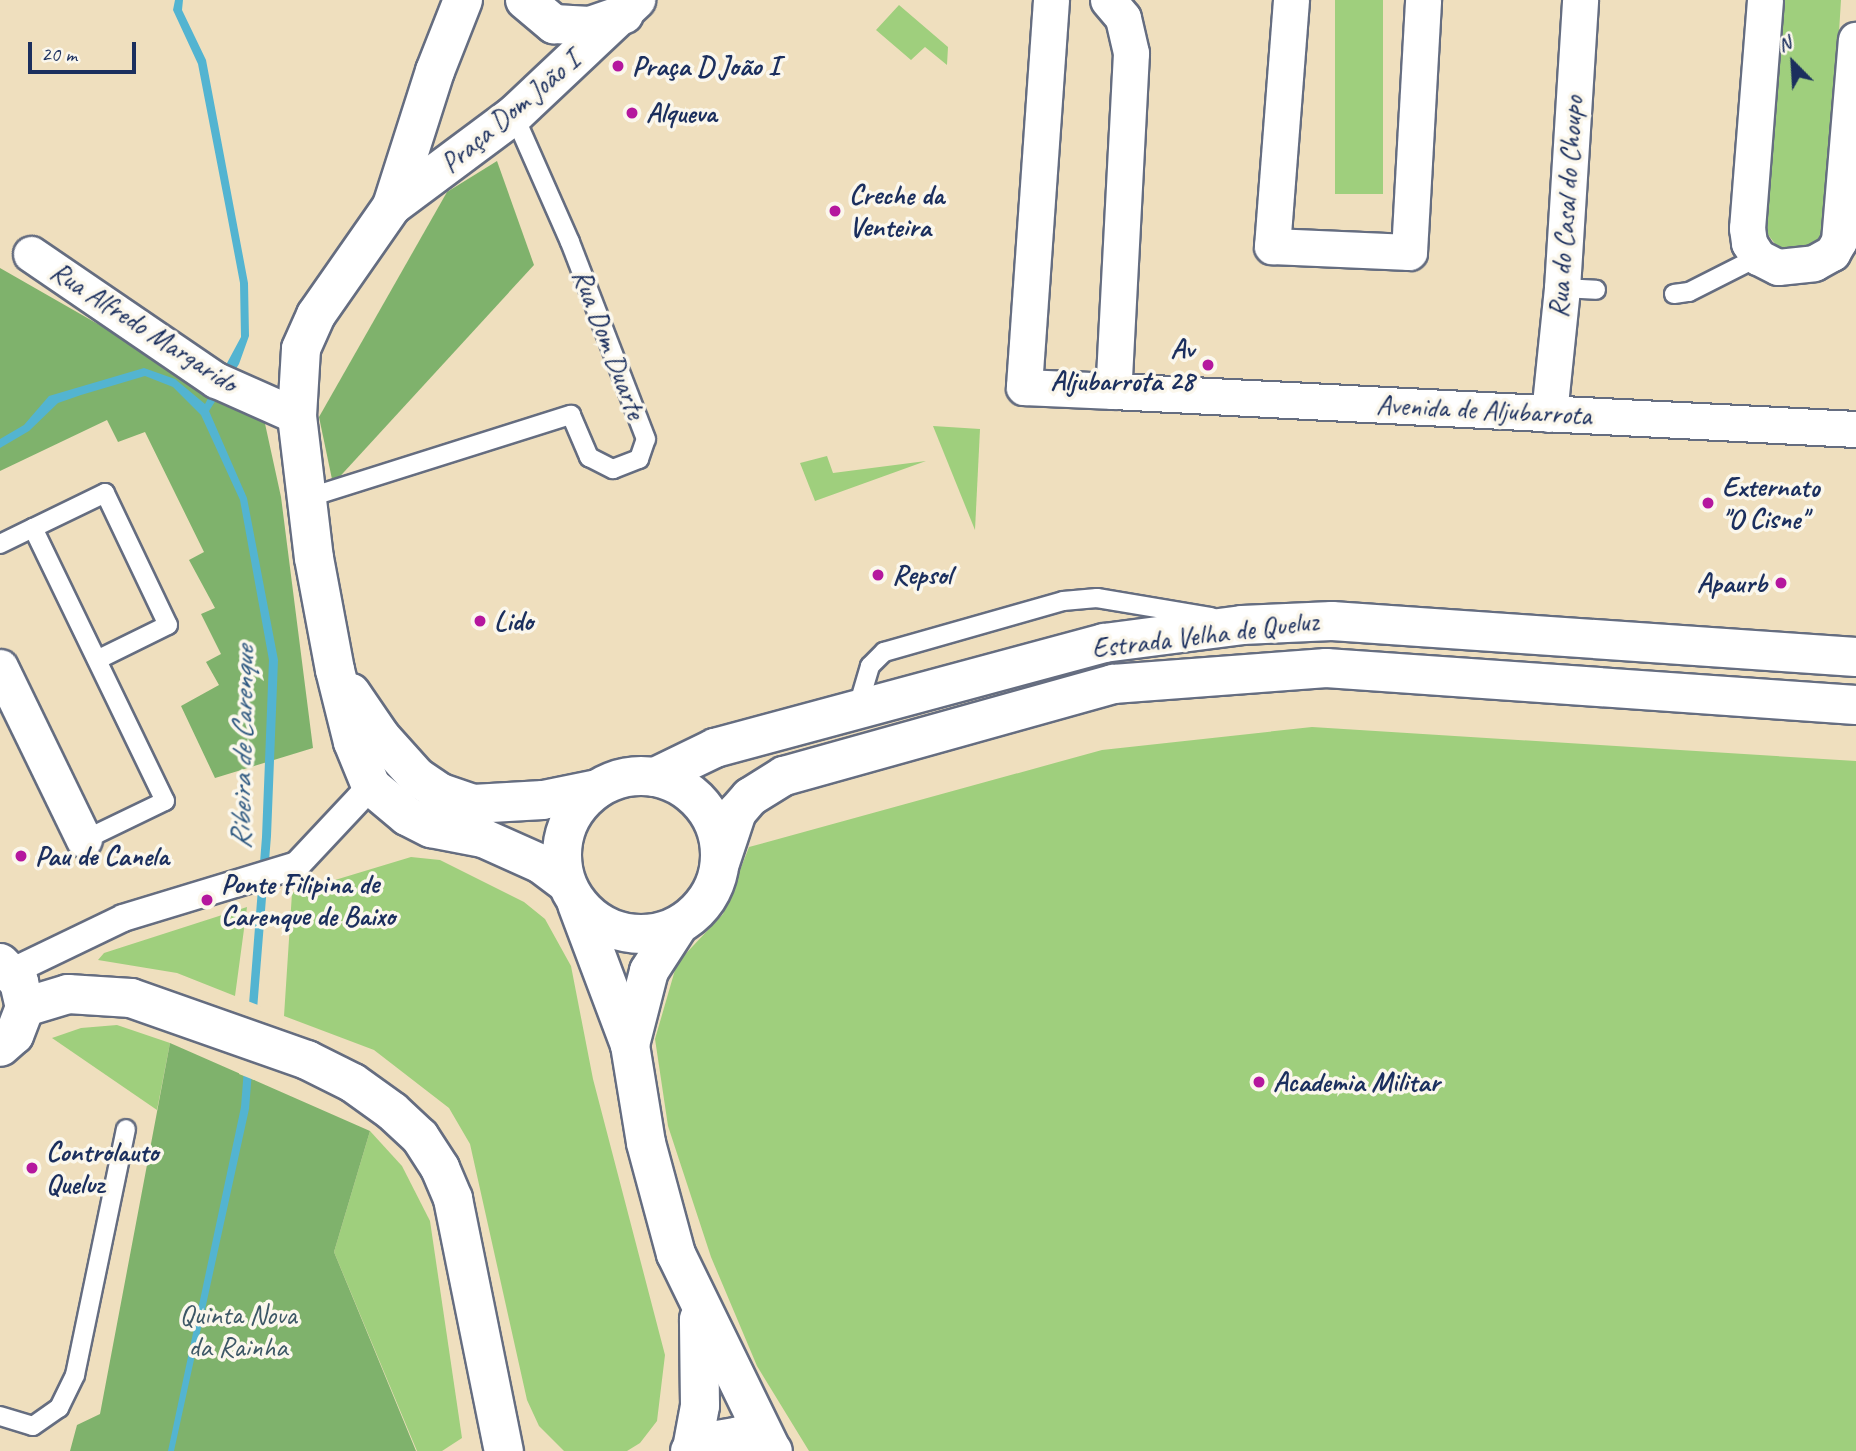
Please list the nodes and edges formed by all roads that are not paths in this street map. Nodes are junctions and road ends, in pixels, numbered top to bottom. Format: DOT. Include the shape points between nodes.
graph roads {
  1 [pos="463,0"];
  2 [pos="525,0"];
  3 [pos="1051,0"];
  4 [pos="1108,0"];
  5 [pos="1291,0"];
  6 [pos="1423,0"];
  7 [pos="1580,0"];
  8 [pos="1765,0"];
  9 [pos="631,7"];
  10 [pos="1856,40"];
  11 [pos="514,115"];
  12 [pos="392,206"];
  13 [pos="31,254"];
  14 [pos="1758,257"];
  15 [pos="1562,288"];
  16 [pos="1596,290"];
  17 [pos="1674,294"];
  18 [pos="1113,391"];
  19 [pos="1549,414"];
  20 [pos="297,416"];
  21 [pos="1856,429"];
  22 [pos="307,498"];
  23 [pos="33,528"];
  24 [pos="0,544"];
  25 [pos="1259,625"];
  26 [pos="1856,657"];
  27 [pos="97,660"];
  28 [pos="0,667"];
  29 [pos="335,670"];
  30 [pos="1856,705"];
  31 [pos="857,710"];
  32 [pos="655,777"];
  33 [pos="371,786"];
  34 [pos="597,789"];
  35 [pos="84,840"];
  36 [pos="720,863"];
  37 [pos="571,893"];
  38 [pos="678,926"];
  39 [pos="12,981"];
  40 [pos="630,1045"];
  41 [pos="0,1047"];
  42 [pos="126,1129"];
  43 [pos="699,1310"];
  44 [pos="0,1416"];
  45 [pos="772,1449"];
  46 [pos="691,1450"];
  47 [pos="504,1451"];
  1 -- 12 [label="main road"];
  2 -- 9 [label="main road, Praça Dom João I" via="554,24 590,26"];
  3 -- 18 [label="street, Avenida de Aljubarrota" via="1024,387"];
  4 -- 18 [label="street" via="1123,18 1131,53"];
  5 -- 6 [label="street" via="1272,246 1409,252"];
  7 -- 15 [label="street, Rua do Casal do Choupo"];
  8 -- 14 [label="street" via="1747,228"];
  9 -- 11 [label="main road, Praça Dom João I"];
  10 -- 14 [label="street" via="1839,241 1832,253 1798,267 1778,267"];
  11 -- 12 [label="main road, Praça Dom João I"];
  11 -- 22 [label="lane, Rua Dom Duarte" via="570,242 646,439 639,459 613,469 589,457 571,415"];
  12 -- 20 [label="main road" via="316,315 301,349"];
  13 -- 20 [label="street, Rua Alfredo Margarido" via="216,380"];
  14 -- 17 [label="lane" via="1689,292"];
  15 -- 16 [label="lane"];
  15 -- 19 [label="street, Rua do Casal do Choupo"];
  18 -- 19 [label="street, Avenida de Aljubarrota"];
  19 -- 21 [label="street, Avenida de Aljubarrota"];
  20 -- 22 [label="main road"];
  22 -- 29 [label="main road"];
  23 -- 24 [label="lane"];
  23 -- 27 [label="lane"];
  23 -- 27 [label="lane" via="105,494 117,517 168,625"];
  25 -- 26 [label="main road, Estrada Velha de Queluz" via="1332,621"];
  25 -- 31 [label="main road, Estrada Velha de Queluz" via="1104,643"];
  25 -- 31 [label="lane" via="1097,598 1063,601 884,652 870,666"];
  27 -- 35 [label="lane" via="165,801"];
  28 -- 35 [label="street"];
  29 -- 33 [label="main road"];
  29 -- 34 [label="main road" via="381,737 417,777 441,793 473,804 543,800"];
  30 -- 36 [label="main road, Estrada Velha de Queluz" via="1326,668 1113,684 784,776 737,811"];
  31 -- 32 [label="main road, Estrada Velha de Queluz" via="715,748"];
  32 -- 34 [label="main road" via="615,779"];
  32 -- 36 [label="main road" via="697,799 715,829"];
  33 -- 37 [label="main road" via="407,816 431,828 483,838 541,864"];
  33 -- 39 [label="street" via="297,865 132,917"];
  34 -- 37 [label="main road" via="578,807 565,830 561,857"];
  36 -- 38 [label="main road" via="713,888 698,910"];
  37 -- 38 [label="main road" via="612,930 645,934"];
  37 -- 40 [label="main road"];
  38 -- 40 [label="main road" via="649,971"];
  39 -- 41 [label="main road" via="15,1035"];
  39 -- 47 [label="main road" via="68,994 131,998 307,1060 353,1083 420,1137 440,1168 462,1237"];
  40 -- 43 [label="main road" via="646,1143 676,1254"];
  42 -- 44 [label="lane" via="75,1376 59,1408 33,1426"];
  43 -- 45 [label="main road"];
  43 -- 46 [label="main road" via="700,1406"];
  45 -- 46 [label="main road" via="731,1437"];
}
